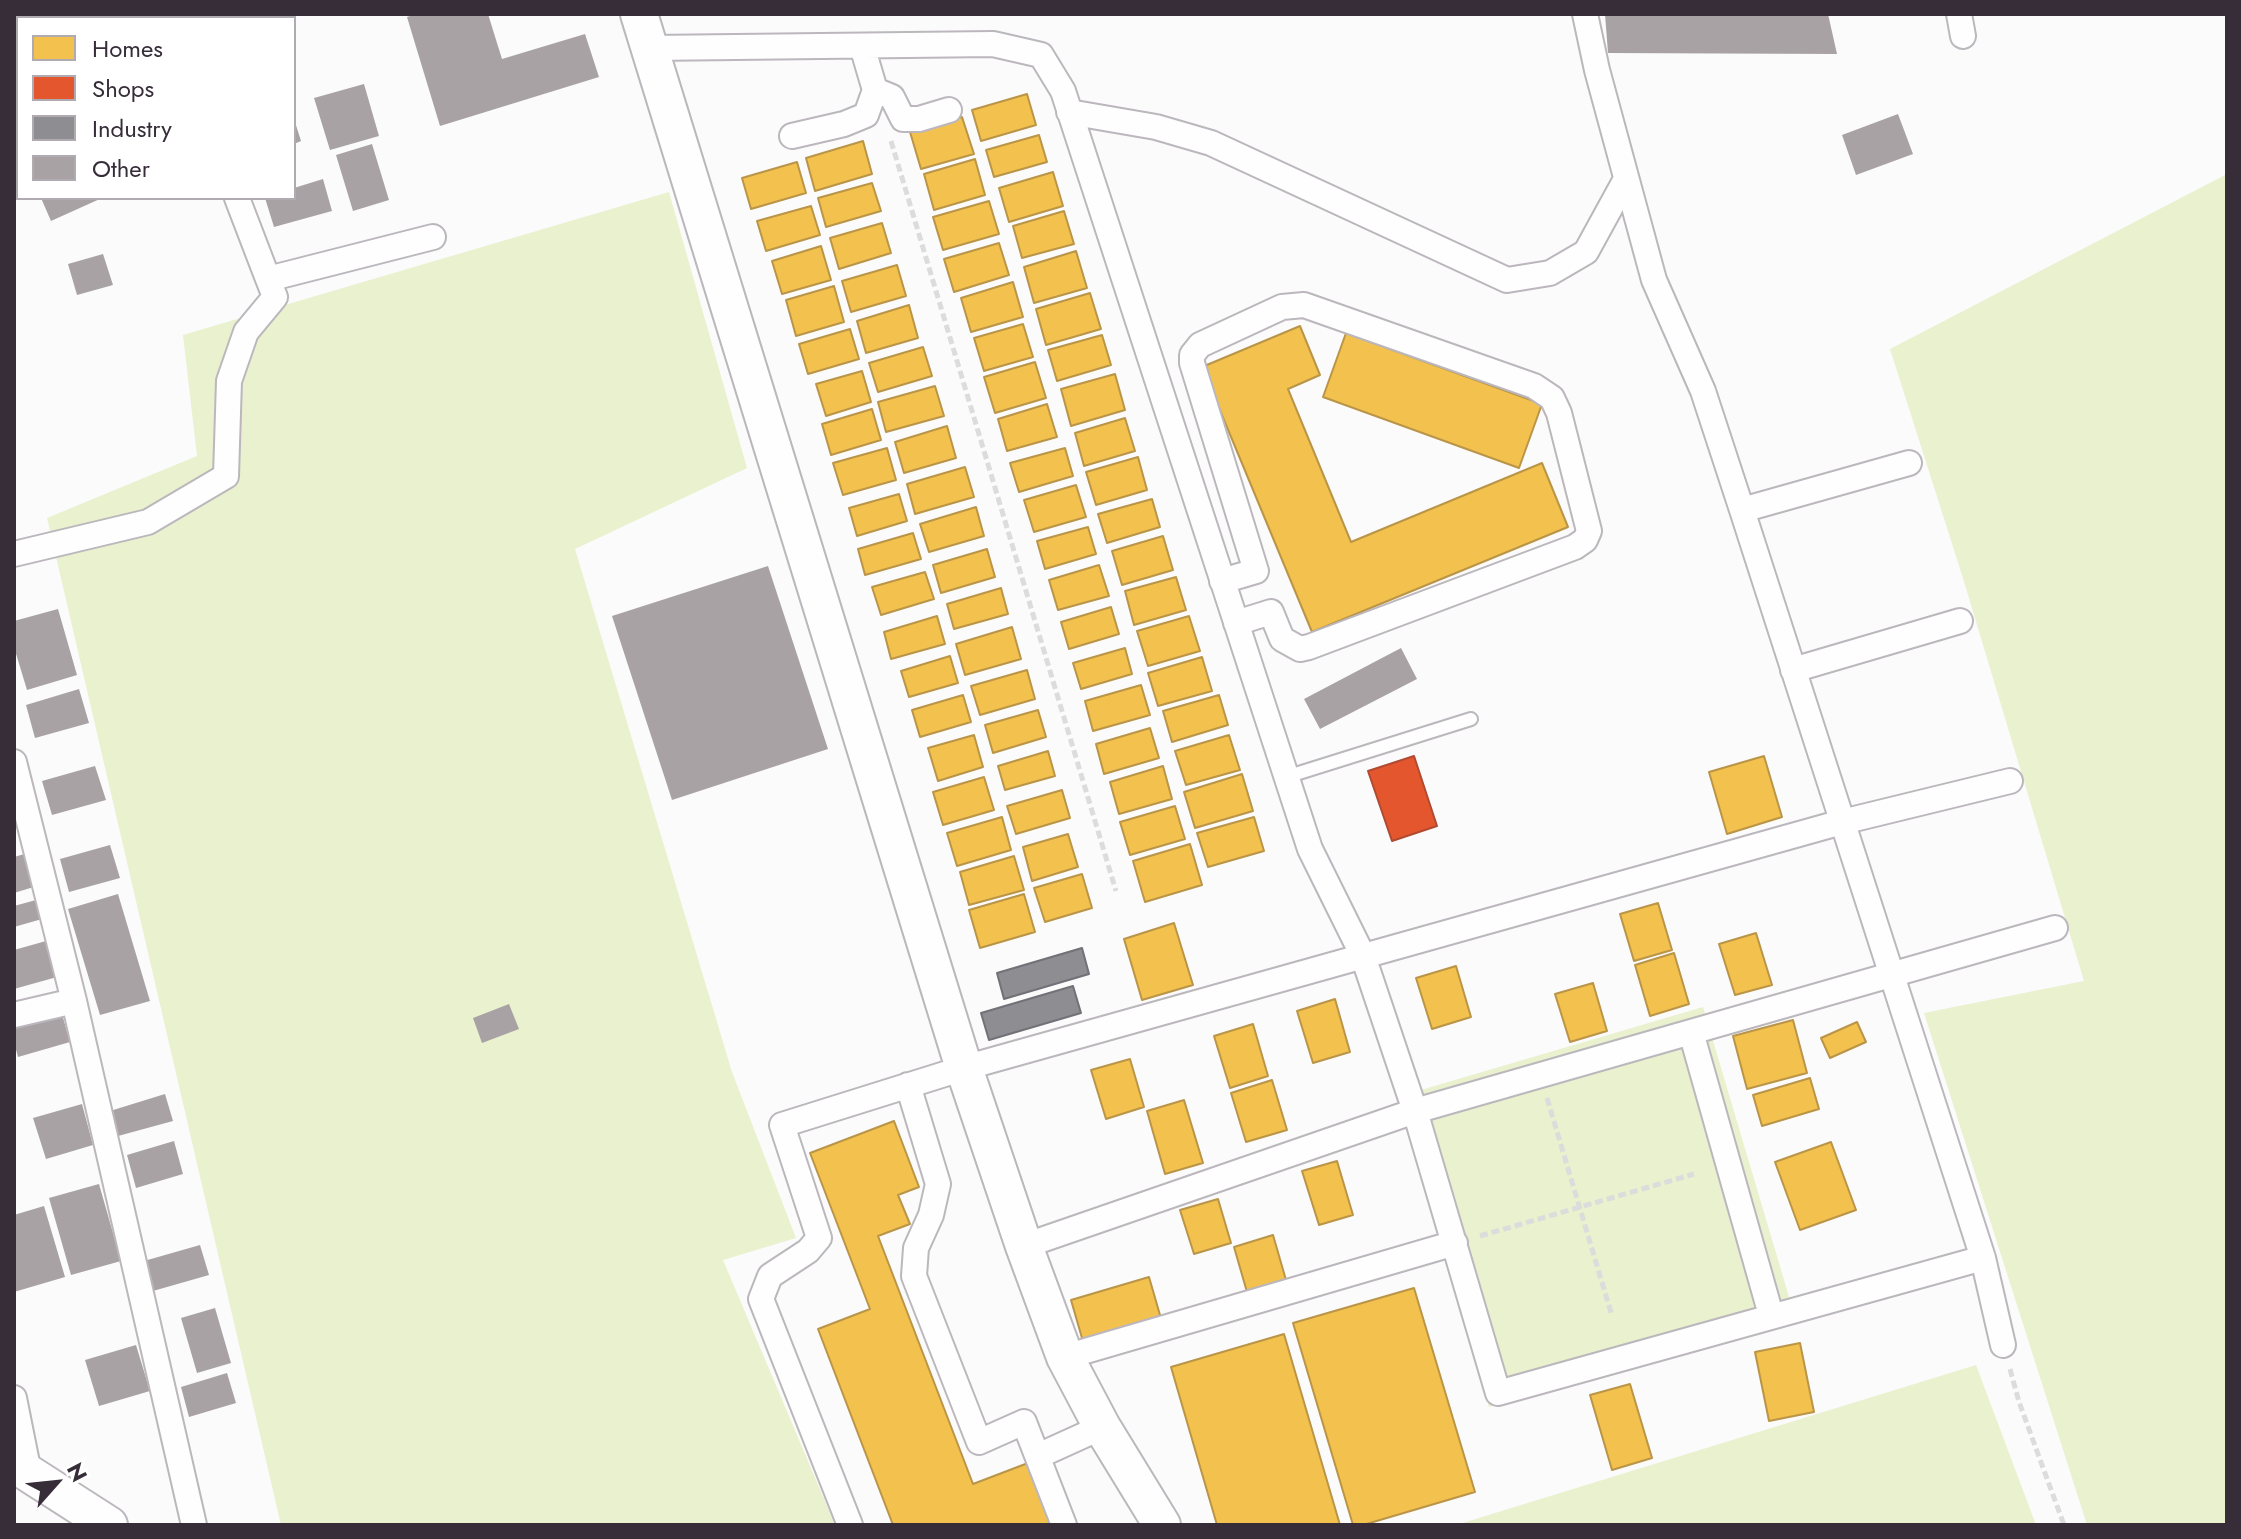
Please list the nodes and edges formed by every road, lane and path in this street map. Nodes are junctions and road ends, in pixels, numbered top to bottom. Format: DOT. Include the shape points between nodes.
graph roads {
  1 [pos="639,14"];
  2 [pos="1585,14"];
  3 [pos="862,46"];
  4 [pos="650,48"];
  5 [pos="875,90"];
  6 [pos="949,110"];
  7 [pos="1069,112"];
  8 [pos="792,136"];
  9 [pos="891,140"];
  10 [pos="1626,179"];
  11 [pos="238,200"];
  12 [pos="433,237"];
  13 [pos="268,279"];
  14 [pos="1909,463"];
  15 [pos="1742,510"];
  16 [pos="14,554"];
  17 [pos="1256,571"];
  18 [pos="1222,581"];
  19 [pos="1271,612"];
  20 [pos="1960,621"];
  21 [pos="1236,623"];
  22 [pos="1793,670"];
  23 [pos="1471,719"];
  24 [pos="14,762"];
  25 [pos="1286,777"];
  26 [pos="2010,781"];
  27 [pos="1842,822"];
  28 [pos="1116,891"];
  29 [pos="2055,928"];
  30 [pos="1363,956"];
  31 [pos="1891,974"];
  32 [pos="74,1001"];
  33 [pos="14,1015"];
  34 [pos="1691,1032"];
  35 [pos="964,1068"];
  36 [pos="908,1085"];
  37 [pos="1546,1097"];
  38 [pos="1415,1111"];
  39 [pos="1694,1174"];
  40 [pos="1578,1208"];
  41 [pos="1455,1243"];
  42 [pos="1024,1246"];
  43 [pos="1983,1258"];
  44 [pos="1771,1315"];
  45 [pos="1612,1316"];
  46 [pos="2003,1345"];
  47 [pos="1065,1357"];
  48 [pos="14,1398"];
  49 [pos="1102,1427"];
  50 [pos="1038,1456"];
  51 [pos="21,1468"];
  52 [pos="109,1525"];
  53 [pos="194,1525"];
  54 [pos="850,1525"];
  55 [pos="1064,1525"];
  56 [pos="1162,1525"];
  57 [pos="2064,1525"];
  1 -- 4 [label="street"];
  2 -- 10 [label="street"];
  3 -- 4 [label="street"];
  3 -- 5 [label="street"];
  3 -- 7 [label="street" via="993,44 1041,55"];
  4 -- 35 [label="street"];
  5 -- 6 [label="street" via="892,97 903,119"];
  5 -- 8 [label="street" via="866,115"];
  7 -- 10 [label="street" via="1211,143 1507,280 1550,273 1586,252"];
  7 -- 18 [label="street"];
  9 -- 28 [label="path"];
  10 -- 15 [label="street" via="1654,280 1703,391"];
  11 -- 13 [label="street"];
  12 -- 13 [label="street"];
  13 -- 16 [label="street" via="275,297 246,332 229,381 226,476 148,522"];
  14 -- 15 [label="street"];
  15 -- 22 [label="street"];
  17 -- 18 [label="street"];
  17 -- 19 [label="street"];
  17 -- 19 [label="street" via="1192,363 1200,345 1282,307 1304,305 1534,386 1552,398 1589,531 1585,540 1309,647 1300,649 1282,639"];
  18 -- 21 [label="street"];
  19 -- 21 [label="street"];
  20 -- 22 [label="street"];
  21 -- 25 [label="street"];
  22 -- 27 [label="street"];
  23 -- 25 [label="lane"];
  24 -- 32 [label="street"];
  25 -- 30 [label="street" via="1310,849"];
  26 -- 27 [label="street"];
  27 -- 30 [label="street"];
  27 -- 31 [label="street"];
  29 -- 31 [label="street"];
  30 -- 35 [label="street"];
  30 -- 38 [label="street"];
  31 -- 34 [label="street"];
  31 -- 43 [label="street"];
  32 -- 33 [label="street"];
  32 -- 53 [label="street"];
  34 -- 38 [label="street"];
  34 -- 44 [label="street"];
  35 -- 36 [label="street"];
  35 -- 42 [label="street"];
  36 -- 50 [label="street" via="938,1184 916,1248 914,1276 979,1442 1024,1422"];
  36 -- 54 [label="street" via="782,1125 819,1238 770,1276 761,1299"];
  37 -- 40 [label="path"];
  38 -- 41 [label="street"];
  38 -- 42 [label="street"];
  39 -- 40 [label="path"];
  40 -- 41 [label="path"];
  40 -- 45 [label="path"];
  41 -- 44 [label="street" via="1498,1393"];
  41 -- 47 [label="street"];
  42 -- 47 [label="street"];
  43 -- 44 [label="street"];
  43 -- 46 [label="street"];
  46 -- 57 [label="path"];
  47 -- 49 [label="street"];
  48 -- 51 [label="street"];
  49 -- 50 [label="street"];
  49 -- 56 [label="street"];
  50 -- 55 [label="street"];
  51 -- 52 [label="street"];
}
